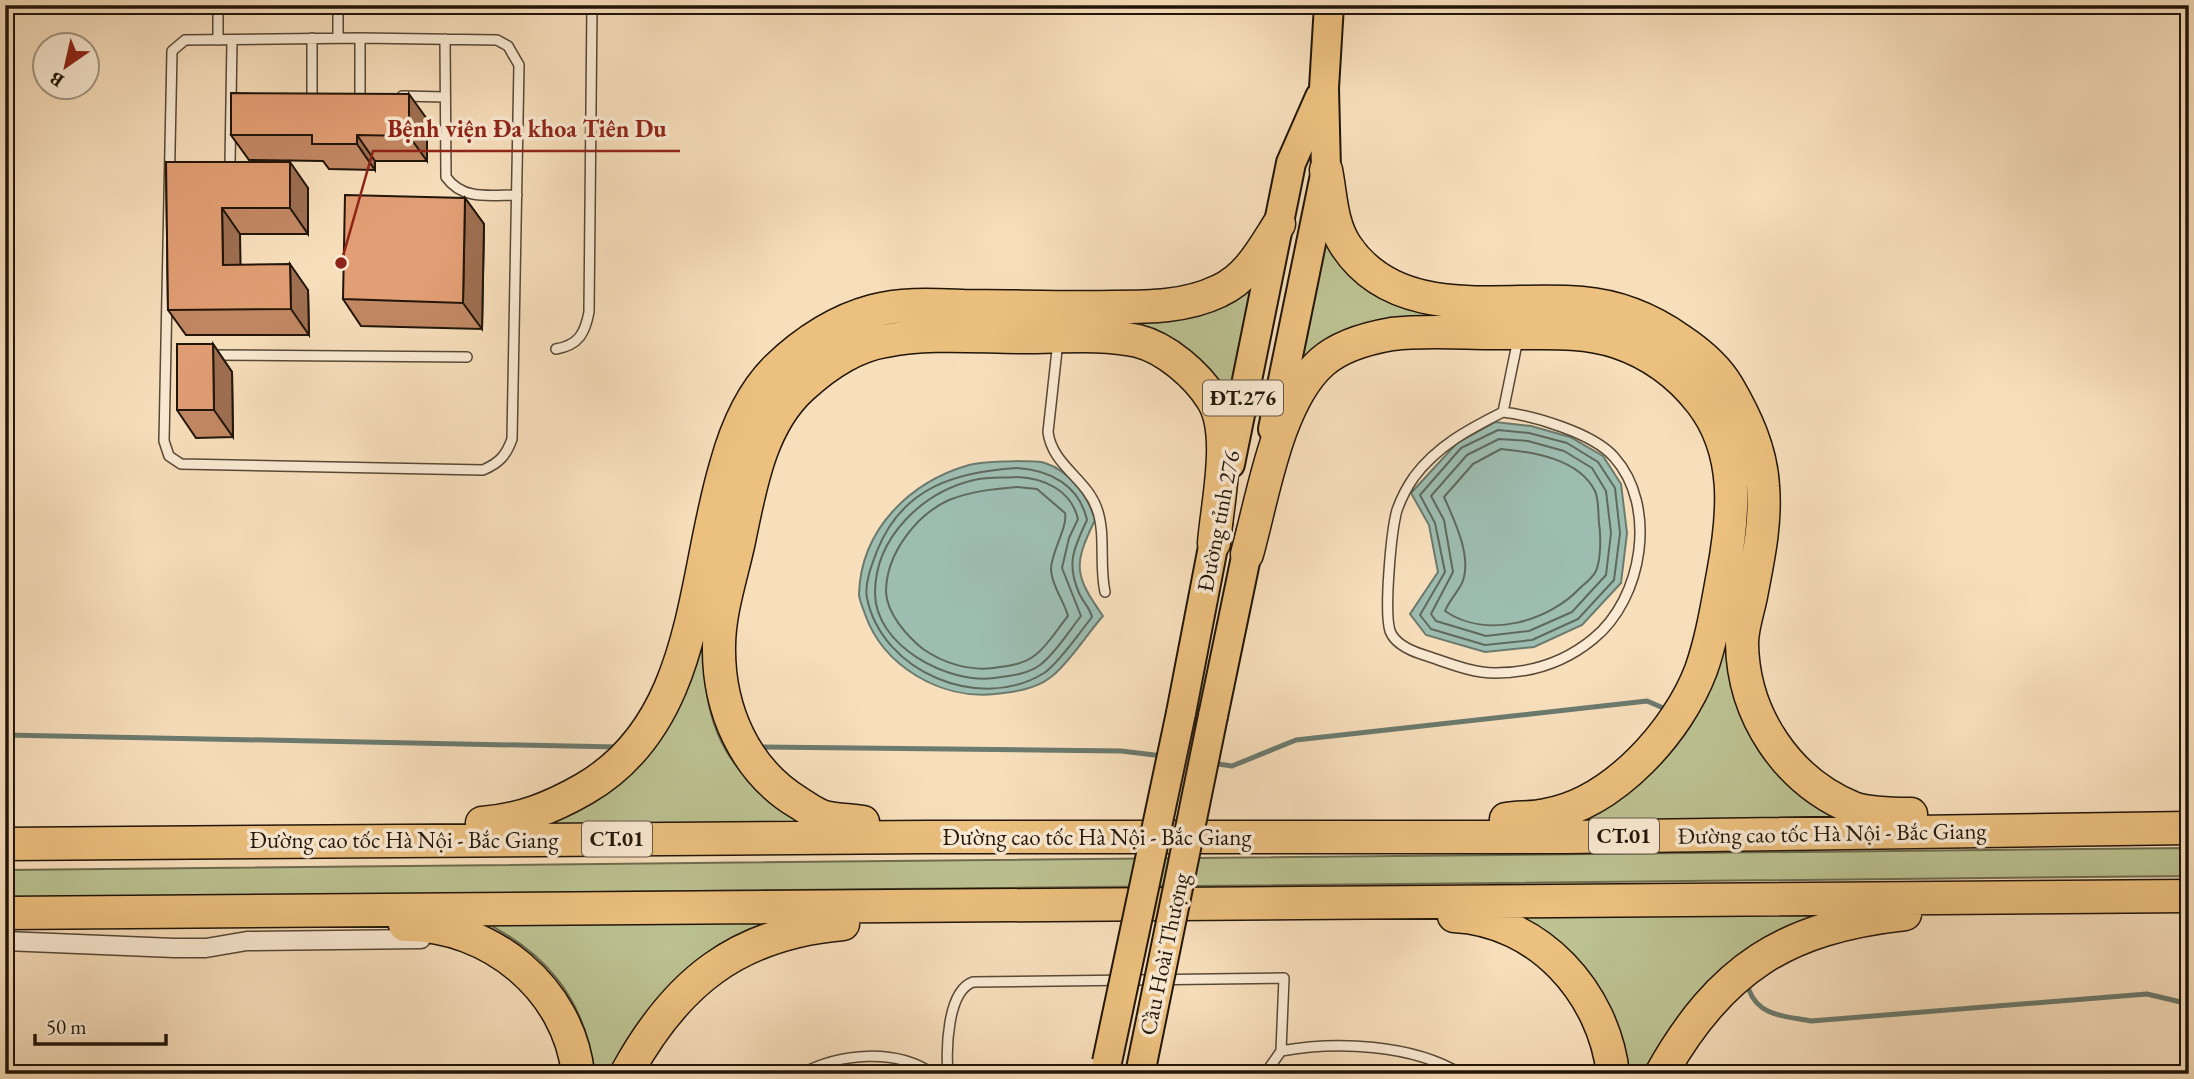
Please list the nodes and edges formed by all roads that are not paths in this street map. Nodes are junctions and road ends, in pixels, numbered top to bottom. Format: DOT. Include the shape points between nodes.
graph roads {
  1 [pos="218,5"];
  2 [pos="338,5"];
  3 [pos="592,5"];
  4 [pos="1329,5"];
  5 [pos="312,38"];
  6 [pos="338,38"];
  7 [pos="360,38"];
  8 [pos="445,39"];
  9 [pos="218,40"];
  10 [pos="232,40"];
  11 [pos="1324,88"];
  12 [pos="231,94"];
  13 [pos="244,94"];
  14 [pos="298,95"];
  15 [pos="312,95"];
  16 [pos="324,95"];
  17 [pos="348,96"];
  18 [pos="360,96"];
  19 [pos="372,96"];
  20 [pos="397,96"];
  21 [pos="445,97"];
  22 [pos="230,164"];
  23 [pos="1326,170"];
  24 [pos="517,195"];
  25 [pos="1279,224"];
  26 [pos="1519,334"];
  27 [pos="1058,337"];
  28 [pos="556,349"];
  29 [pos="165,355"];
  30 [pos="179,355"];
  31 [pos="193,355"];
  32 [pos="467,357"];
  33 [pos="1503,412"];
  34 [pos="1214,543"];
  35 [pos="1247,554"];
  36 [pos="1105,592"];
  37 [pos="1181,713"];
  38 [pos="1213,716"];
  39 [pos="2189,811"];
  40 [pos="2189,828"];
  41 [pos="1308,837"];
  42 [pos="1059,839"];
  43 [pos="175,842"];
  44 [pos="5,844"];
  45 [pos="2189,896"];
  46 [pos="1072,903"];
  47 [pos="1261,904"];
  48 [pos="2189,907"];
  49 [pos="282,911"];
  50 [pos="5,913"];
  51 [pos="5,929"];
  52 [pos="5,942"];
  53 [pos="1281,1051"];
  54 [pos="1105,1068"];
  55 [pos="1140,1071"];
  56 [pos="568,1074"];
  57 [pos="578,1074"];
  58 [pos="626,1074"];
  59 [pos="801,1074"];
  60 [pos="933,1074"];
  61 [pos="947,1074"];
  62 [pos="1265,1074"];
  63 [pos="1461,1074"];
  64 [pos="1613,1074"];
  65 [pos="1661,1074"];
  1 -- 9 [label="lane"];
  2 -- 6 [label="lane"];
  3 -- 28 [label="lane" via="589,312 580,339"];
  4 -- 11 [label="main road, Đường tỉnh 276 / ĐT.276"];
  5 -- 6 [label="lane"];
  5 -- 10 [label="lane"];
  5 -- 15 [label="lane"];
  6 -- 7 [label="lane"];
  7 -- 8 [label="lane"];
  7 -- 18 [label="lane"];
  8 -- 21 [label="lane"];
  8 -- 24 [label="lane" via="498,40 516,55"];
  9 -- 10 [label="lane"];
  9 -- 29 [label="lane" via="185,40 172,51"];
  10 -- 12 [label="lane"];
  11 -- 23 [label="main road, Đường tỉnh 276 / ĐT.276"];
  11 -- 25 [label="main road, Đường tỉnh 276 / ĐT.276" via="1292,163"];
  12 -- 13 [label="lane"];
  12 -- 22 [label="lane"];
  14 -- 15 [label="lane"];
  15 -- 16 [label="lane"];
  17 -- 18 [label="lane"];
  18 -- 19 [label="lane"];
  20 -- 21 [label="lane"];
  21 -- 24 [label="lane" via="446,177 451,184 471,195"];
  23 -- 35 [label="main road, Đường tỉnh 276 / ĐT.276"];
  23 -- 39 [label="highway" via="1334,219 1346,246 1369,271 1398,290 1434,300 1583,303 1628,312 1699,353 1727,384 1760,457 1763,486 1763,534 1742,640 1745,677 1758,719 1782,756 1815,788 1856,809 1896,814"];
  24 -- 29 [label="lane" via="512,439 497,464 483,470 181,464 169,456 164,441"];
  25 -- 34 [label="main road, Đường tỉnh 276 / ĐT.276"];
  25 -- 43 [label="highway" via="1250,269 1221,291 1180,304 917,305 873,311 803,344 773,372 733,440 689,635 677,675 657,715 634,750 600,780 563,802 515,821 260,826"];
  26 -- 33 [label="lane"];
  26 -- 35 [label="highway" via="1392,334 1358,342 1322,362 1295,398"];
  26 -- 41 [label="highway" via="1579,335 1615,341 1648,355 1701,402 1719,431 1729,462 1732,527 1701,670 1670,729 1646,757 1580,803 1548,815"];
  27 -- 34 [label="highway" via="1140,342 1166,354 1213,400 1224,426"];
  27 -- 36 [label="lane" via="1050,446 1097,509"];
  27 -- 42 [label="highway" via="882,341 831,363 799,390 761,451 719,642 720,683 730,720 751,761 780,792 821,816 926,822"];
  29 -- 30 [label="lane"];
  31 -- 32 [label="lane"];
  33 -- 33 [label="lane" via="1447,443 1404,493 1397,510 1387,607 1391,632 1404,646 1493,674 1550,665 1595,637 1630,584 1642,528 1634,491 1613,455 1580,435"];
  34 -- 37 [label="main road, Đường tỉnh 276 / ĐT.276"];
  35 -- 38 [label="main road, Đường tỉnh 276 / ĐT.276"];
  37 -- 54 [label="main road, Cầu Hoài Thượng / ĐT.276, bridge"];
  38 -- 55 [label="main road, Cầu Hoài Thượng / ĐT.276, bridge"];
  40 -- 41 [label="highway, Đường cao tốc Hà Nội - Bắc Giang / CT.01"];
  41 -- 42 [label="highway, Đường cao tốc Hà Nội - Bắc Giang / CT.01"];
  42 -- 43 [label="highway, Đường cao tốc Hà Nội - Bắc Giang / CT.01"];
  43 -- 44 [label="highway, Đường cao tốc Hà Nội - Bắc Giang / CT.01"];
  45 -- 47 [label="highway"];
  46 -- 47 [label="highway"];
  46 -- 49 [label="highway"];
  46 -- 58 [label="highway" via="804,927 756,944 720,960 684,990 650,1031"];
  47 -- 64 [label="highway" via="1350,913 1461,916 1515,932 1542,948 1584,990 1606,1035"];
  48 -- 65 [label="highway" via="2027,906 1904,914 1817,933 1754,962 1724,986 1690,1025"];
  49 -- 50 [label="highway"];
  49 -- 51 [label="highway" via="177,927"];
  49 -- 57 [label="highway" via="382,925 418,925 457,933 498,950 534,978 560,1011"];
  52 -- 56 [label="street" via="206,948 247,941 412,938 446,942 496,961 539,1002 554,1025"];
  53 -- 61 [label="lane" via="1284,978 973,982 956,997"];
  53 -- 62 [label="lane"];
  53 -- 63 [label="lane" via="1333,1046 1370,1049 1442,1062"];
  59 -- 60 [label="lane" via="837,1060 864,1056 919,1064"];
}
